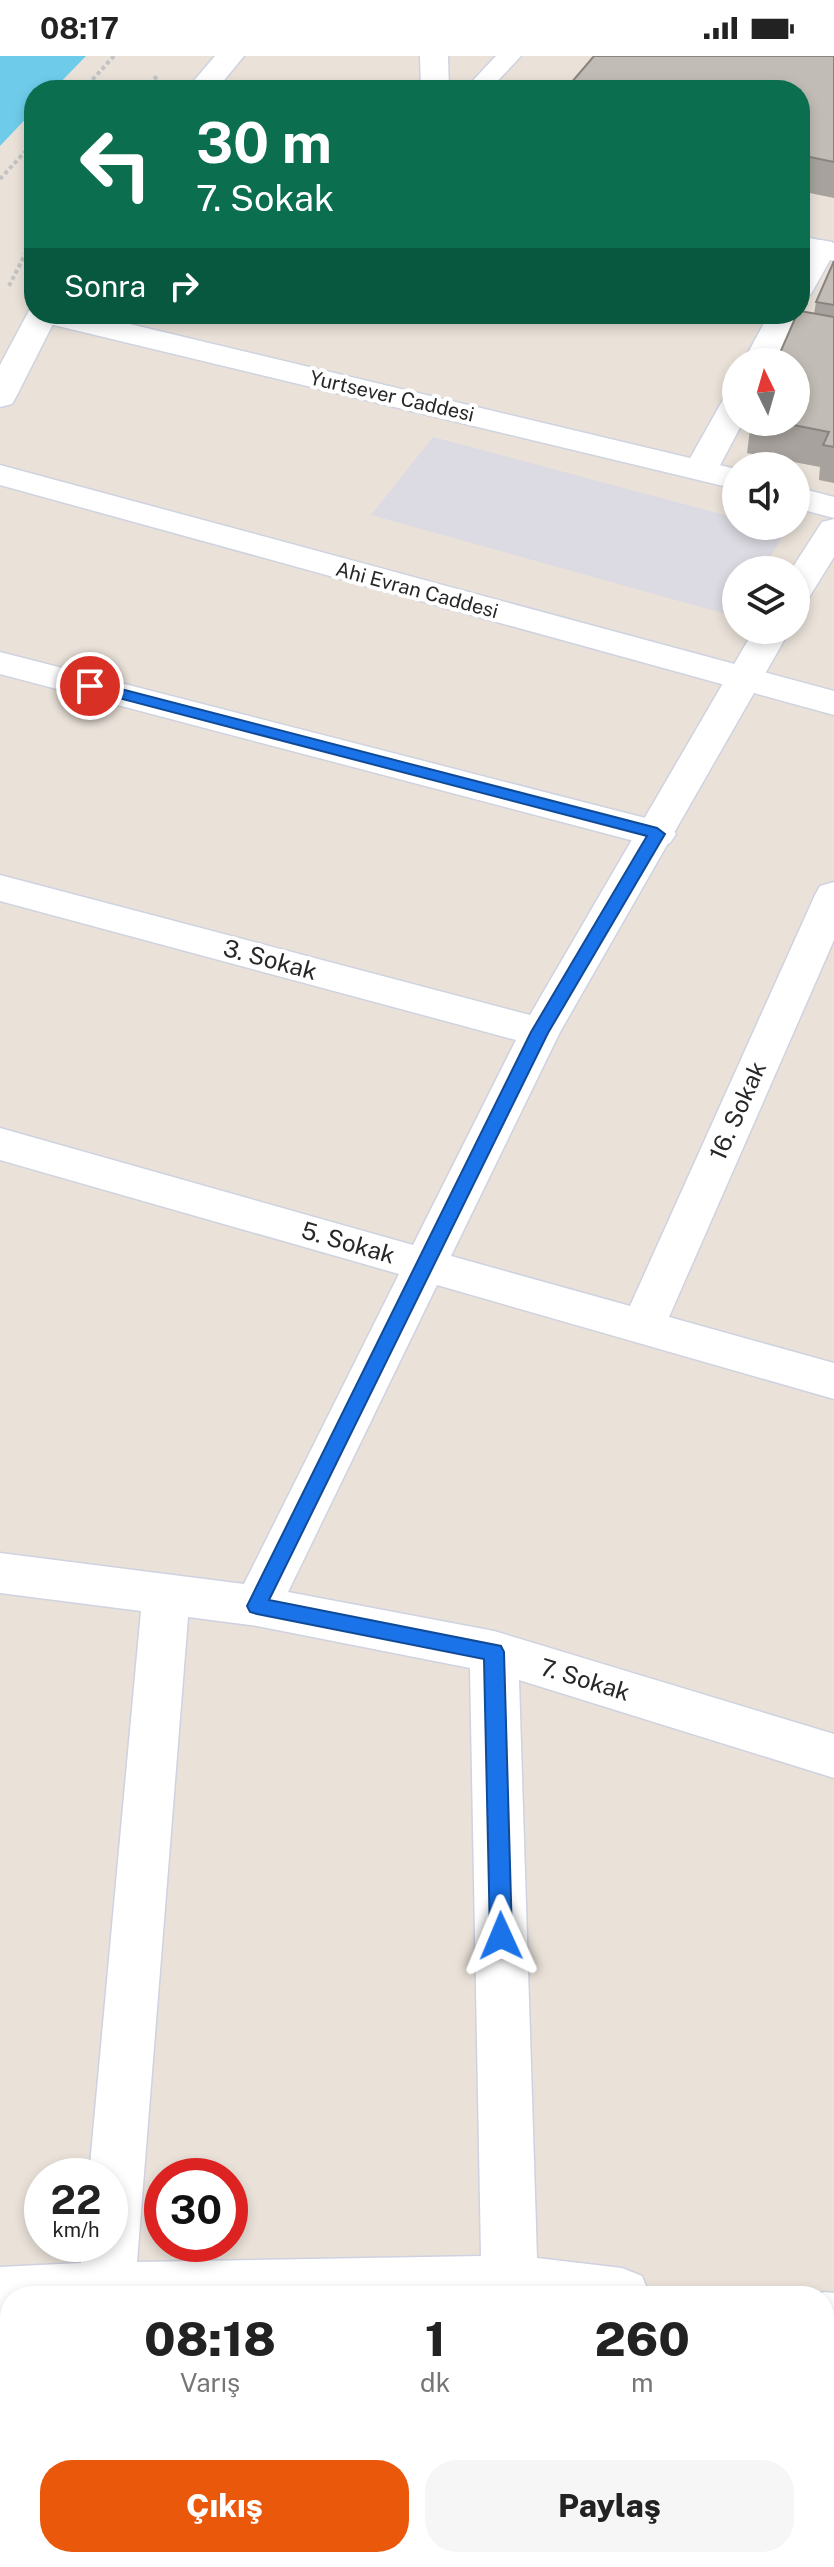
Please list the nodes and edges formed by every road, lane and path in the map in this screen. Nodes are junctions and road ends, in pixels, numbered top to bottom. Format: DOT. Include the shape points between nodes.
graph roads {
  1 [pos="114,56"];
  2 [pos="230,56"];
  3 [pos="434,56"];
  4 [pos="509,56"];
  5 [pos="92,80"];
  6 [pos="209,80"];
  7 [pos="435,80"];
  8 [pos="486,80"];
  9 [pos="24,153"];
  10 [pos="0,179"];
  11 [pos="24,257"];
  12 [pos="7,290"];
  13 [pos="40,324"];
  14 [pos="87,324"];
  15 [pos="780,324"];
  16 [pos="767,348"];
  17 [pos="0,397"];
  18 [pos="722,431"];
  19 [pos="701,469"];
  20 [pos="0,475"];
  21 [pos="722,475"];
  22 [pos="810,501"];
  23 [pos="834,508"];
  24 [pos="834,529"];
  25 [pos="810,568"];
  26 [pos="764,644"];
  27 [pos="0,663"];
  28 [pos="742,680"];
  29 [pos="834,703"];
  30 [pos="657,834"];
  31 [pos="0,888"];
  32 [pos="834,895"];
  33 [pos="540,1032"];
  34 [pos="0,1144"];
  35 [pos="427,1266"];
  36 [pos="643,1327"];
  37 [pos="834,1381"];
  38 [pos="0,1573"];
  39 [pos="166,1595"];
  40 [pos="257,1606"];
  41 [pos="494,1652"];
  42 [pos="834,1756"];
  43 [pos="107,2286"];
  44 [pos="510,2286"];
  1 -- 5 [label="path"];
  2 -- 6 [label="street"];
  3 -- 7 [label="street"];
  4 -- 8 [label="lane"];
  9 -- 10 [label="path"];
  11 -- 12 [label="path"];
  13 -- 17 [label="street"];
  14 -- 19 [label="street, Yurtsever Caddesi"];
  15 -- 16 [label="street"];
  18 -- 19 [label="street"];
  19 -- 21 [label="street, Yurtsever Caddesi"];
  20 -- 28 [label="street, Ahi Evran Caddesi"];
  22 -- 23 [label="street"];
  24 -- 25 [label="street"];
  26 -- 28 [label="street"];
  27 -- 30 [label="street"];
  28 -- 29 [label="street, Ahi Evran Caddesi"];
  28 -- 30 [label="street"];
  30 -- 33 [label="street"];
  31 -- 33 [label="street, 3. Sokak"];
  32 -- 36 [label="street, 16. Sokak"];
  33 -- 35 [label="street"];
  34 -- 35 [label="street, 5. Sokak"];
  35 -- 36 [label="street, 5. Sokak"];
  35 -- 40 [label="street"];
  36 -- 37 [label="street, 5. Sokak"];
  38 -- 39 [label="street, 7. Sokak"];
  39 -- 40 [label="street, 7. Sokak"];
  39 -- 43 [label="street"];
  40 -- 41 [label="street, 7. Sokak"];
  41 -- 42 [label="street, 7. Sokak"];
  41 -- 44 [label="street"];
}
